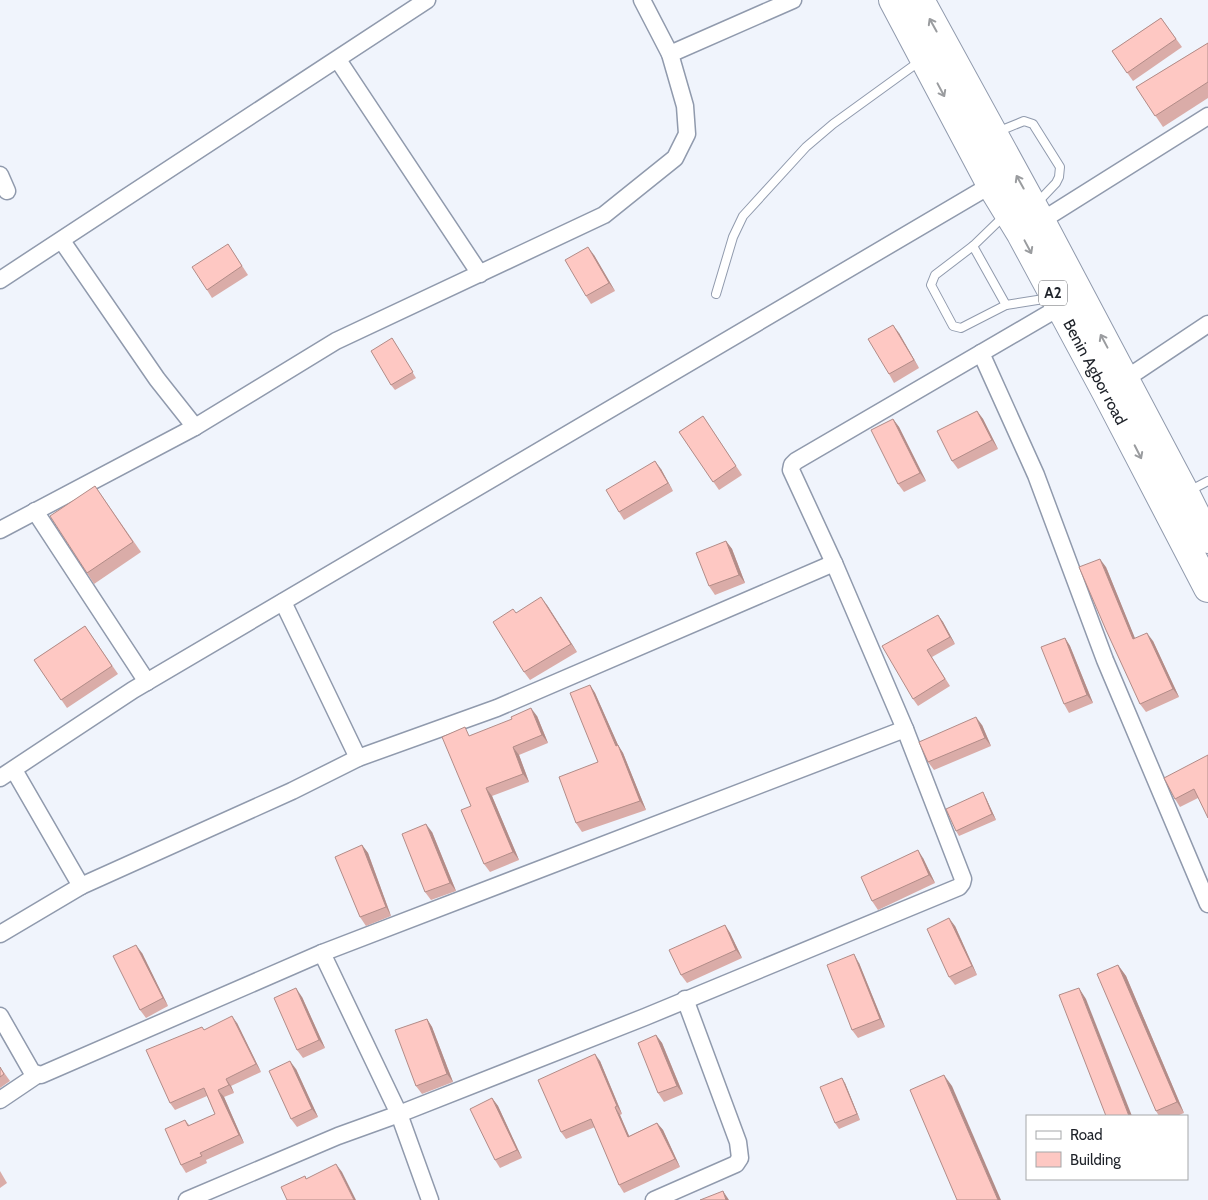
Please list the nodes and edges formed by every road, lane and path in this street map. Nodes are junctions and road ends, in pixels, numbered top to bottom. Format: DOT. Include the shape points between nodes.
graph roads {
  1 [pos="427,0"];
  2 [pos="642,0"];
  3 [pos="793,0"];
  4 [pos="893,0"];
  5 [pos="920,0"];
  6 [pos="670,54"];
  7 [pos="924,58"];
  8 [pos="338,60"];
  9 [pos="1208,116"];
  10 [pos="993,134"];
  11 [pos="0,175"];
  12 [pos="992,185"];
  13 [pos="7,191"];
  14 [pos="1028,214"];
  15 [pos="62,241"];
  16 [pos="973,246"];
  17 [pos="480,274"];
  18 [pos="0,280"];
  19 [pos="716,294"];
  20 [pos="1058,302"];
  21 [pos="1006,305"];
  22 [pos="1208,324"];
  23 [pos="981,353"];
  24 [pos="1124,380"];
  25 [pos="195,427"];
  26 [pos="1197,487"];
  27 [pos="35,511"];
  28 [pos="0,530"];
  29 [pos="1207,537"];
  30 [pos="834,563"];
  31 [pos="1208,588"];
  32 [pos="284,602"];
  33 [pos="146,682"];
  34 [pos="905,728"];
  35 [pos="358,758"];
  36 [pos="7,774"];
  37 [pos="81,886"];
  38 [pos="1208,904"];
  39 [pos="0,934"];
  40 [pos="322,953"];
  41 [pos="685,1000"];
  42 [pos="0,1016"];
  43 [pos="37,1075"];
  44 [pos="0,1100"];
  45 [pos="399,1114"];
  46 [pos="187,1200"];
  47 [pos="430,1200"];
  48 [pos="654,1200"];
  1 -- 8 [label="street"];
  2 -- 6 [label="street"];
  3 -- 6 [label="street"];
  4 -- 7 [label="highway, Benin Agbor road / A2"];
  10 -- 5 [label="highway, Benin Agbor road / A2, one-way"];
  6 -- 17 [label="street" via="685,106 687,134 676,158 604,214"];
  7 -- 12 [label="highway, Benin Agbor road / A2, one-way"];
  7 -- 19 [label="lane" via="806,147 743,216 733,236"];
  8 -- 15 [label="street"];
  8 -- 17 [label="street"];
  9 -- 14 [label="street"];
  14 -- 10 [label="highway, Benin Agbor road / A2, one-way"];
  10 -- 14 [label="lane" via="1024,121 1034,124 1060,167 1056,183"];
  11 -- 13 [label="street"];
  12 -- 14 [label="highway, Benin Agbor road / A2"];
  12 -- 32 [label="street"];
  14 -- 16 [label="lane"];
  14 -- 20 [label="highway, Benin Agbor road / A2, one-way"];
  24 -- 14 [label="highway, Benin Agbor road / A2, one-way"];
  15 -- 18 [label="street"];
  15 -- 25 [label="street" via="157,379"];
  16 -- 21 [label="lane"];
  16 -- 21 [label="lane" via="935,275 931,285 953,326 961,328"];
  17 -- 25 [label="street" via="336,341"];
  20 -- 21 [label="lane"];
  20 -- 23 [label="street"];
  20 -- 31 [label="highway, Benin Agbor road / A2, one-way"];
  22 -- 24 [label="street"];
  23 -- 30 [label="street" via="792,465 791,470"];
  23 -- 38 [label="street" via="1036,475 1105,660"];
  24 -- 26 [label="highway, Benin Agbor road / A2"];
  25 -- 27 [label="street"];
  26 -- 29 [label="highway, Benin Agbor road / A2"];
  27 -- 28 [label="street"];
  27 -- 33 [label="street"];
  30 -- 34 [label="street"];
  30 -- 35 [label="street" via="497,708"];
  32 -- 33 [label="street"];
  32 -- 35 [label="street"];
  33 -- 36 [label="street"];
  34 -- 40 [label="street"];
  34 -- 41 [label="street" via="963,879 959,887"];
  35 -- 37 [label="street"];
  36 -- 37 [label="street"];
  37 -- 39 [label="street"];
  40 -- 43 [label="street"];
  40 -- 45 [label="street"];
  41 -- 45 [label="street"];
  41 -- 48 [label="street" via="738,1142 740,1158 736,1164"];
  42 -- 43 [label="street" via="32,1072"];
  43 -- 44 [label="street"];
  45 -- 46 [label="street" via="338,1136"];
  45 -- 47 [label="street"];
}
